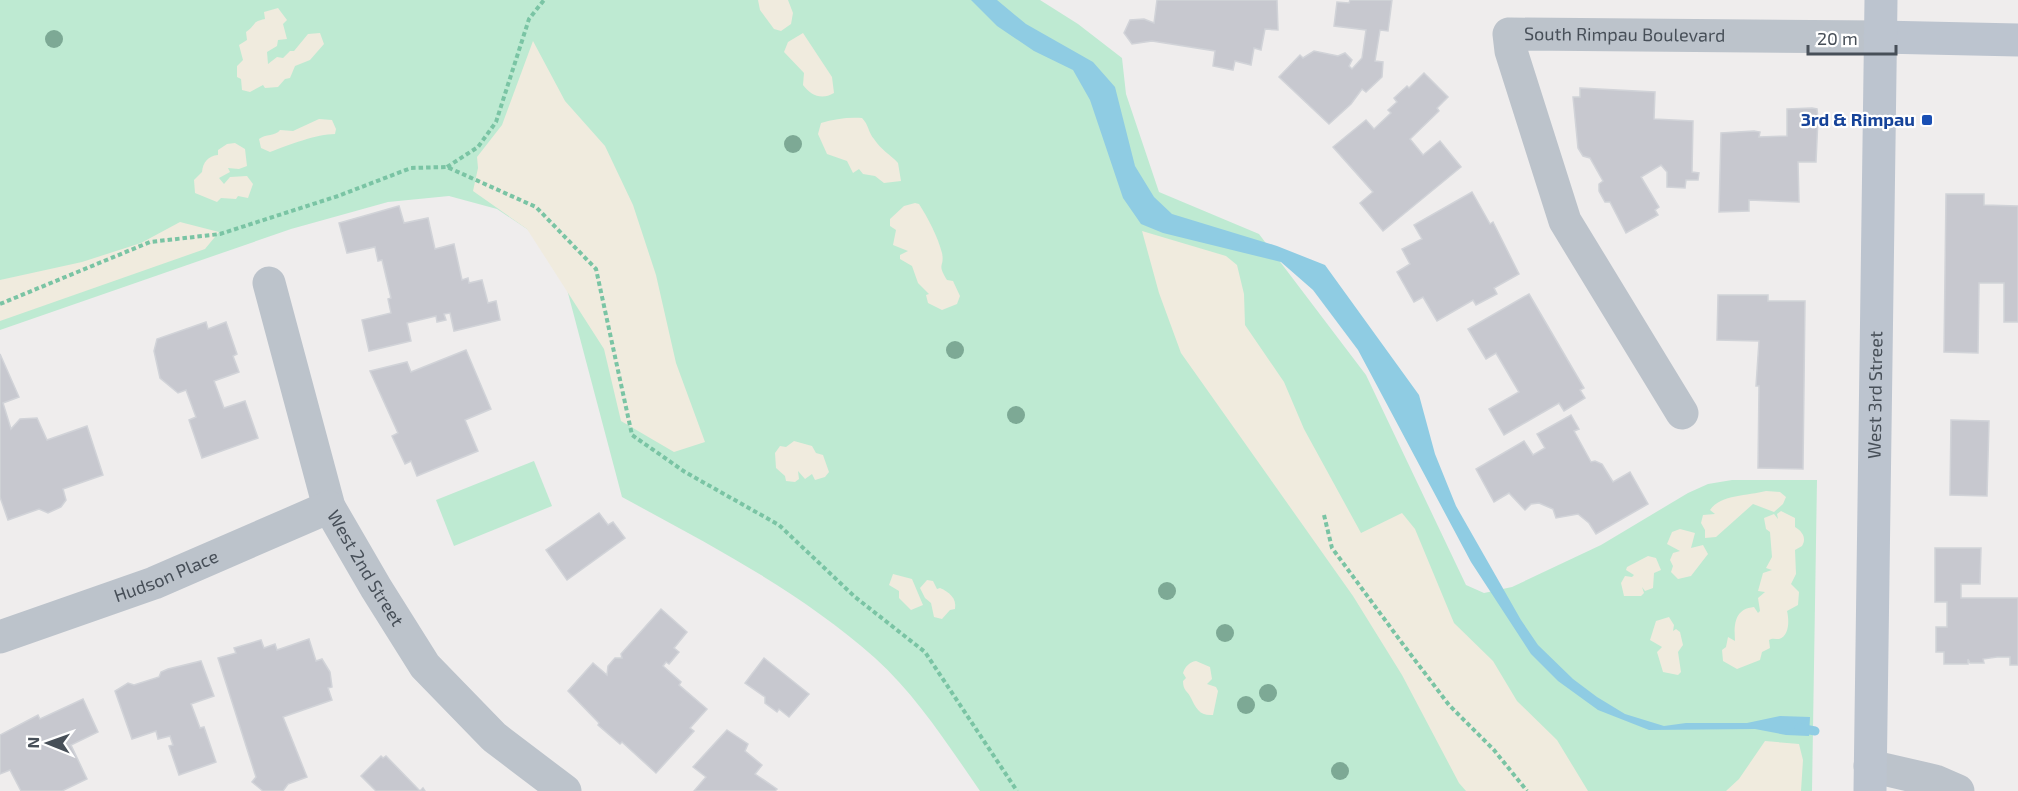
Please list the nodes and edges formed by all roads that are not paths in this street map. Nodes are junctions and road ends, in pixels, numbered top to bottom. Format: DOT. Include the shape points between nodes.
graph roads {
  1 [pos="1881,0"];
  2 [pos="1881,37"];
  3 [pos="2018,40"];
  4 [pos="268,283"];
  5 [pos="1682,413"];
  6 [pos="329,507"];
  7 [pos="0,636"];
  8 [pos="1870,778"];
  9 [pos="565,791"];
  10 [pos="1958,791"];
  1 -- 2 [label="main road, West 3rd Street"];
  2 -- 3 [label="main road, South Rimpau Boulevard"];
  2 -- 5 [label="street, South Rimpau Boulevard" via="1509,34 1565,221"];
  2 -- 8 [label="main road, West 3rd Street"];
  4 -- 6 [label="street, West 2nd Street"];
  6 -- 7 [label="street, Hudson Place" via="154,583"];
  6 -- 9 [label="street, West 2nd Street" via="425,666 494,737"];
  8 -- 10 [label="street" via="1935,782"];
}
